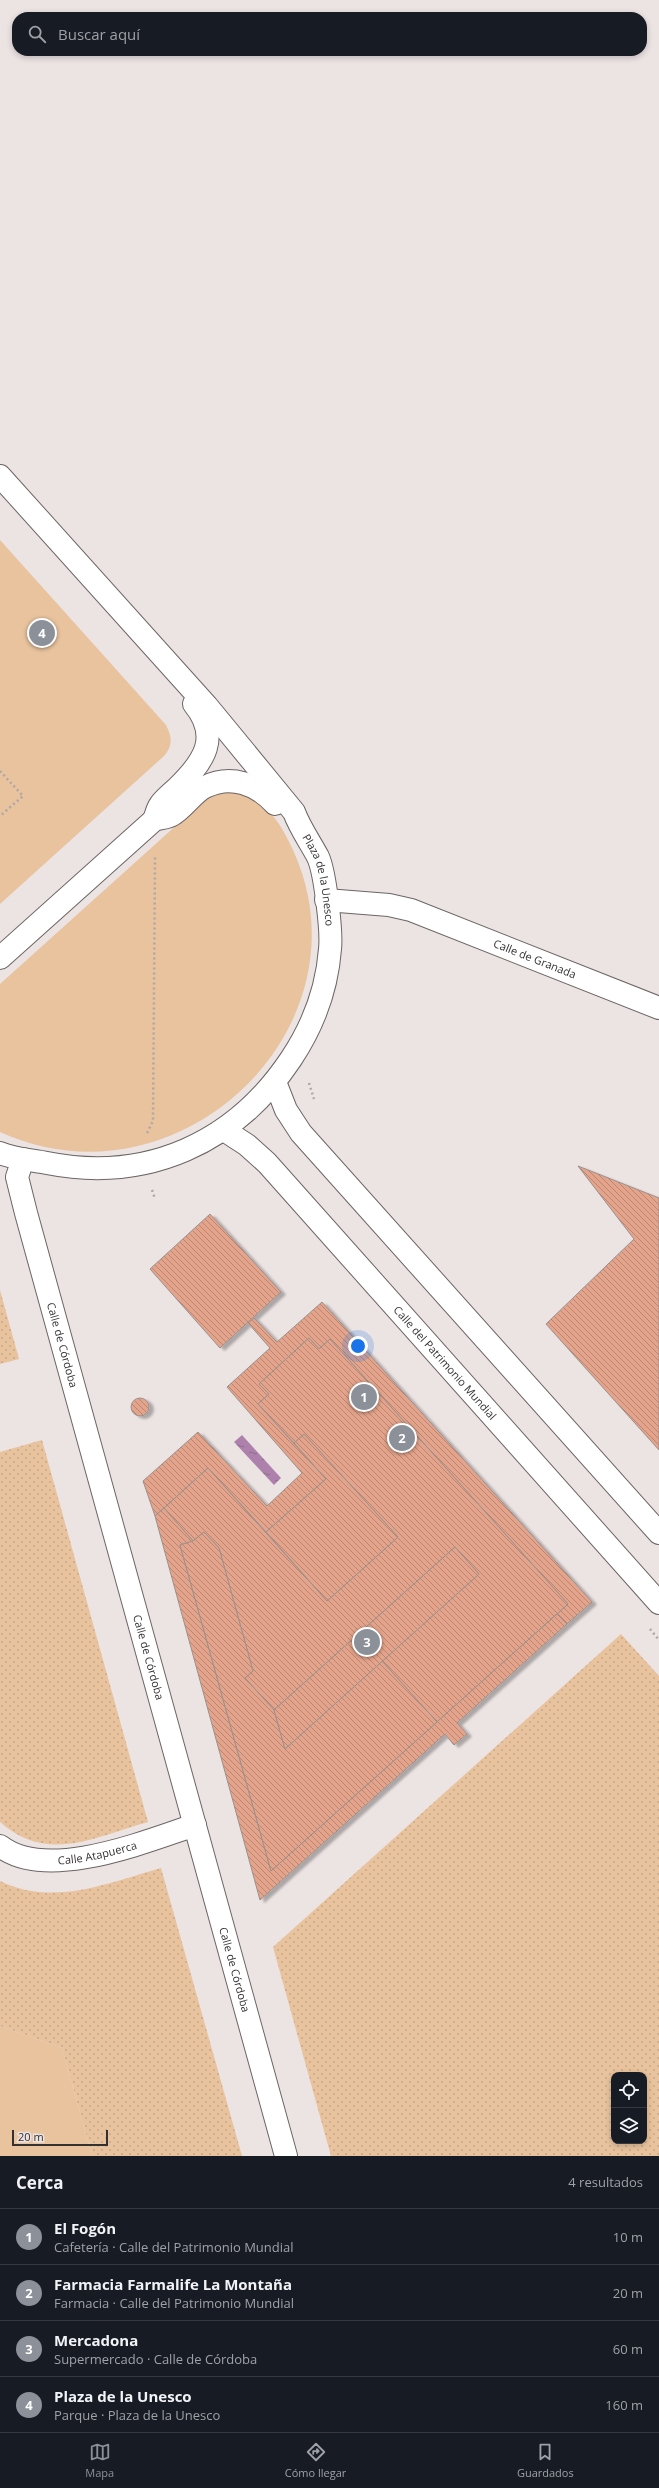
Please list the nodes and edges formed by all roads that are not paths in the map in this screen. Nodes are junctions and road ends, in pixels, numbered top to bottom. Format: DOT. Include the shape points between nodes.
graph roads {
  1 [pos="0,476"];
  2 [pos="167,662"];
  3 [pos="149,824"];
  4 [pos="301,830"];
  5 [pos="326,900"];
  6 [pos="0,958"];
  7 [pos="659,1008"];
  8 [pos="275,1082"];
  9 [pos="224,1130"];
  10 [pos="0,1153"];
  11 [pos="23,1159"];
  12 [pos="659,1533"];
  13 [pos="659,1603"];
  14 [pos="194,1825"];
  15 [pos="0,1846"];
  16 [pos="286,2156"];
  1 -- 2 [label="street, Plaza de la Unesco"];
  2 -- 3 [label="street" via="172,679 200,712 206,725 207,741 202,762 160,805"];
  2 -- 4 [label="street, Plaza de la Unesco" via="242,747 294,812"];
  3 -- 4 [label="street" via="172,815 205,787 224,782 243,782 264,793 274,802 289,824"];
  3 -- 6 [label="street"];
  4 -- 5 [label="street, Plaza de la Unesco" via="318,858"];
  5 -- 7 [label="street, Calle de Granada" via="389,905 411,910"];
  5 -- 8 [label="street, Plaza de la Unesco" via="331,949 320,1002 305,1037"];
  8 -- 9 [label="street, Plaza de la Unesco" via="242,1117"];
  8 -- 12 [label="street" via="286,1110 301,1133"];
  9 -- 11 [label="street, Plaza de la Unesco" via="175,1155 132,1166 69,1168"];
  9 -- 13 [label="street, Calle del Patrimonio Mundial" via="247,1145 267,1163"];
  10 -- 11 [label="street, Plaza de la Unesco"];
  11 -- 14 [label="street, Calle de Córdoba" via="17,1177 26,1213"];
  14 -- 15 [label="street, Calle Atapuerca" via="76,1860 28,1860"];
  14 -- 16 [label="street, Calle de Córdoba"];
}
